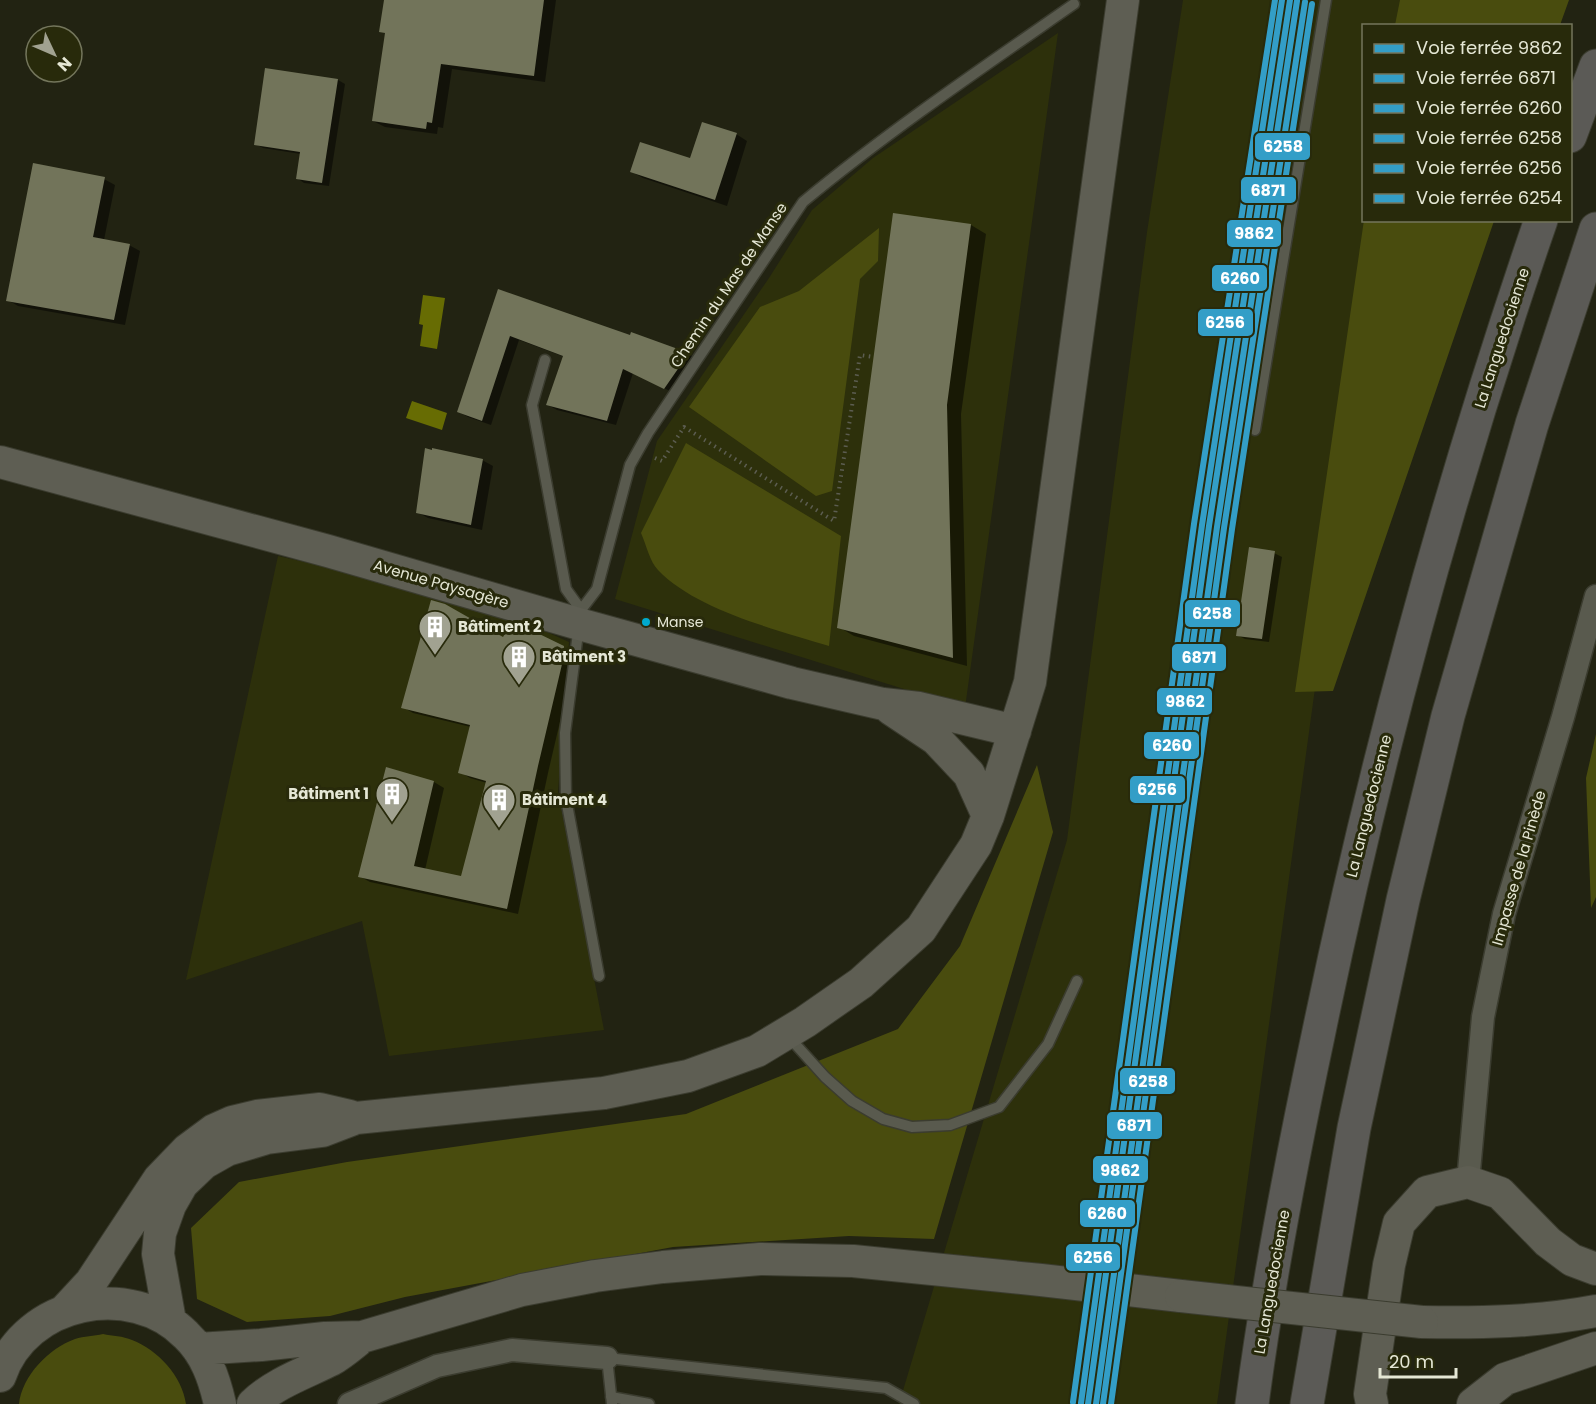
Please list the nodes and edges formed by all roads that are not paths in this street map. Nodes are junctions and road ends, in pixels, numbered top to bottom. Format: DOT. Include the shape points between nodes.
graph roads {
  1 [pos="1123,0"];
  2 [pos="1326,0"];
  3 [pos="1074,4"];
  4 [pos="1596,66"];
  5 [pos="1572,131"];
  6 [pos="1540,222"];
  7 [pos="1596,229"];
  8 [pos="545,360"];
  9 [pos="1255,430"];
  10 [pos="0,462"];
  11 [pos="1596,596"];
  12 [pos="580,617"];
  13 [pos="883,704"];
  14 [pos="1015,731"];
  15 [pos="988,816"];
  16 [pos="599,976"];
  17 [pos="1077,981"];
  18 [pos="786,1034"];
  19 [pos="356,1118"];
  20 [pos="1468,1182"];
  21 [pos="1596,1269"];
  22 [pos="66,1310"];
  23 [pos="1596,1311"];
  24 [pos="170,1321"];
  25 [pos="362,1337"];
  26 [pos="1596,1348"];
  27 [pos="198,1349"];
  28 [pos="607,1358"];
  29 [pos="0,1376"];
  30 [pos="611,1401"];
  31 [pos="220,1404"];
  32 [pos="253,1404"];
  33 [pos="349,1404"];
  34 [pos="649,1404"];
  35 [pos="914,1404"];
  36 [pos="1252,1404"];
  37 [pos="1307,1404"];
  38 [pos="1372,1404"];
  39 [pos="1473,1404"];
  1 -- 14 [label="street" via="1030,682"];
  2 -- 9 [label="lane"];
  3 -- 12 [label="lane, Chemin du Mas de Manse" via="803,202 630,465 597,589"];
  4 -- 5 [label="highway"];
  6 -- 36 [label="highway, La Languedocienne" via="1459,475 1363,829 1302,1110"];
  7 -- 37 [label="highway" via="1525,445 1448,716 1354,1128"];
  8 -- 12 [label="lane" via="531,405 566,589"];
  10 -- 12 [label="street, Avenue Paysagère"];
  11 -- 20 [label="street, Impasse de la Pinède" via="1504,914 1483,1017"];
  12 -- 13 [label="street, Avenue Paysagère" via="792,683"];
  12 -- 16 [label="lane" via="565,733 566,799"];
  13 -- 14 [label="street, Avenue Paysagère" via="919,708"];
  13 -- 15 [label="street, Avenue Paysagère" via="936,739 969,774"];
  14 -- 15 [label="street"];
  15 -- 18 [label="street" via="976,845 921,929 861,983"];
  17 -- 18 [label="lane" via="1048,1044 999,1107 950,1125 912,1127 883,1119 852,1101"];
  18 -- 19 [label="street" via="757,1051 688,1076 604,1094"];
  19 -- 22 [label="street" via="320,1109 256,1116 214,1130 187,1150 159,1179 91,1282"];
  19 -- 24 [label="street" via="322,1131 267,1138 227,1150 204,1163 182,1184 170,1205 158,1254"];
  20 -- 21 [label="street" via="1500,1193 1548,1242 1572,1260"];
  20 -- 38 [label="street" via="1427,1192 1399,1223 1389,1265 1370,1395"];
  22 -- 24 [label="street" via="102,1302 137,1306"];
  22 -- 29 [label="street" via="46,1319 28,1334 13,1351"];
  23 -- 25 [label="street, bridge" via="1482,1323 1422,1322 853,1261 749,1259 595,1276 532,1288"];
  24 -- 27 [label="street"];
  25 -- 27 [label="street"];
  25 -- 32 [label="street" via="334,1359 293,1377"];
  26 -- 39 [label="street" via="1505,1379"];
  27 -- 31 [label="street" via="213,1375"];
  28 -- 30 [label="lane"];
  28 -- 33 [label="street" via="512,1350 437,1366"];
  28 -- 35 [label="lane" via="886,1388"];
  30 -- 34 [label="lane"];
}
